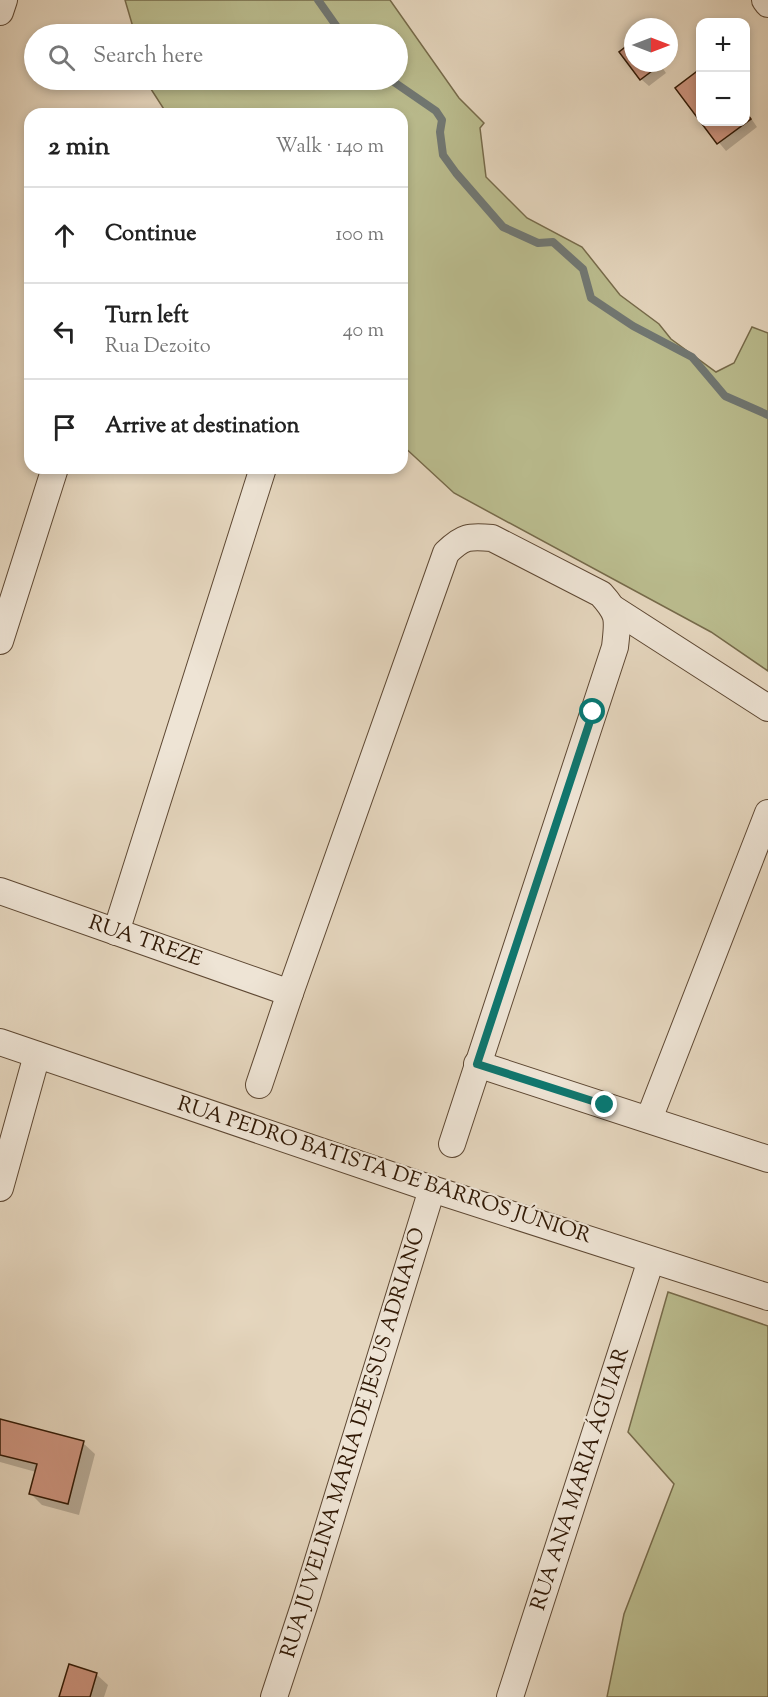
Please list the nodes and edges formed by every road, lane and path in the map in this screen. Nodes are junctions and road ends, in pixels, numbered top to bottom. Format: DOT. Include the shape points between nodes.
graph roads {
  1 [pos="4,0"];
  2 [pos="765,0"];
  3 [pos="768,4"];
  4 [pos="0,12"];
  5 [pos="53,474"];
  6 [pos="261,474"];
  7 [pos="614,609"];
  8 [pos="0,641"];
  9 [pos="768,708"];
  10 [pos="768,813"];
  11 [pos="0,891"];
  12 [pos="116,932"];
  13 [pos="290,993"];
  14 [pos="0,1042"];
  15 [pos="37,1055"];
  16 [pos="477,1064"];
  17 [pos="259,1085"];
  18 [pos="649,1119"];
  19 [pos="452,1144"];
  20 [pos="768,1159"];
  21 [pos="0,1188"];
  22 [pos="432,1189"];
  23 [pos="651,1260"];
  24 [pos="768,1297"];
  25 [pos="274,1697"];
  26 [pos="510,1697"];
  1 -- 4 [label="street"];
  2 -- 3 [label="street"];
  5 -- 8 [label="street"];
  6 -- 12 [label="street"];
  7 -- 9 [label="street"];
  7 -- 13 [label="street" via="601,594 492,538 474,536 458,541 446,553"];
  7 -- 16 [label="street" via="618,625 615,647"];
  10 -- 18 [label="street"];
  11 -- 12 [label="street, RUA TREZE"];
  12 -- 13 [label="street, RUA TREZE"];
  13 -- 17 [label="street"];
  14 -- 15 [label="street, RUA PEDRO BATISTA DE BARROS JÚNIOR"];
  15 -- 21 [label="street"];
  15 -- 22 [label="street, RUA PEDRO BATISTA DE BARROS JÚNIOR"];
  16 -- 18 [label="street"];
  16 -- 19 [label="street"];
  18 -- 20 [label="street"];
  22 -- 23 [label="street, RUA PEDRO BATISTA DE BARROS JÚNIOR"];
  22 -- 25 [label="street, RUA JUVELINA MARIA DE JESUS ADRIANO"];
  23 -- 24 [label="street, RUA PEDRO BATISTA DE BARROS JÚNIOR"];
  23 -- 26 [label="street, RUA ANA MARIA ÁGUIAR"];
}
